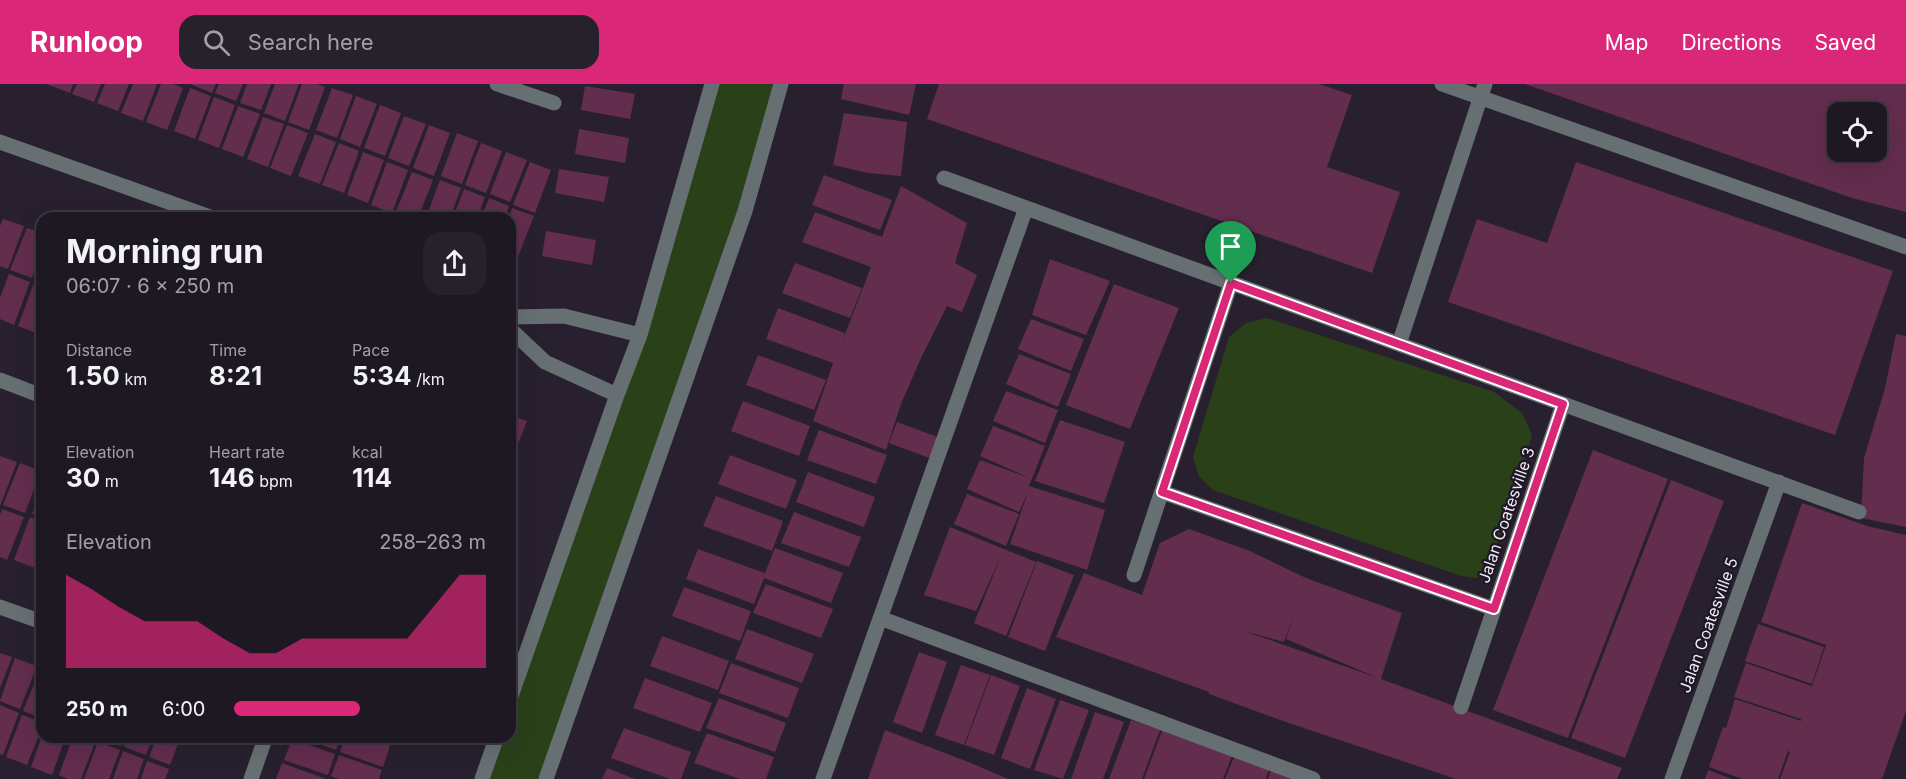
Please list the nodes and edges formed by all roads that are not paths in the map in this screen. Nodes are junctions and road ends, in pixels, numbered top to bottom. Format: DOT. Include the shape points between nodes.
graph roads {
  1 [pos="497,84"];
  2 [pos="712,84"];
  3 [pos="781,84"];
  4 [pos="1442,84"];
  5 [pos="1483,91"];
  6 [pos="554,104"];
  7 [pos="0,142"];
  8 [pos="944,178"];
  9 [pos="1026,208"];
  10 [pos="196,212"];
  11 [pos="1906,247"];
  12 [pos="1231,283"];
  13 [pos="516,317"];
  14 [pos="640,334"];
  15 [pos="516,335"];
  16 [pos="1399,344"];
  17 [pos="0,380"];
  18 [pos="36,394"];
  19 [pos="617,395"];
  20 [pos="1563,404"];
  21 [pos="1779,483"];
  22 [pos="1162,492"];
  23 [pos="1859,512"];
  24 [pos="1134,575"];
  25 [pos="0,607"];
  26 [pos="1494,609"];
  27 [pos="880,618"];
  28 [pos="36,620"];
  29 [pos="516,682"];
  30 [pos="1461,707"];
  31 [pos="264,743"];
  32 [pos="495,743"];
  33 [pos="251,779"];
  34 [pos="482,779"];
  35 [pos="546,779"];
  36 [pos="823,779"];
  37 [pos="1313,779"];
  38 [pos="1672,779"];
  1 -- 6 [label="street"];
  2 -- 14 [label="street"];
  3 -- 35 [label="street" via="745,211"];
  4 -- 5 [label="street"];
  5 -- 11 [label="street"];
  5 -- 16 [label="street"];
  7 -- 10 [label="street"];
  8 -- 9 [label="street"];
  9 -- 12 [label="street"];
  9 -- 27 [label="street"];
  12 -- 16 [label="street"];
  12 -- 22 [label="street"];
  13 -- 14 [label="street" via="564,316"];
  14 -- 19 [label="street"];
  15 -- 19 [label="street" via="545,362"];
  16 -- 20 [label="street"];
  17 -- 18 [label="street"];
  19 -- 29 [label="street"];
  20 -- 21 [label="street"];
  20 -- 26 [label="street, Jalan Coatesville 3"];
  21 -- 23 [label="street"];
  21 -- 38 [label="street, Jalan Coatesville 5"];
  22 -- 24 [label="street"];
  22 -- 26 [label="street"];
  25 -- 28 [label="street"];
  26 -- 30 [label="street, Jalan Coatesville 3"];
  27 -- 36 [label="street"];
  27 -- 37 [label="street"];
  31 -- 33 [label="street"];
  32 -- 34 [label="street"];
}
